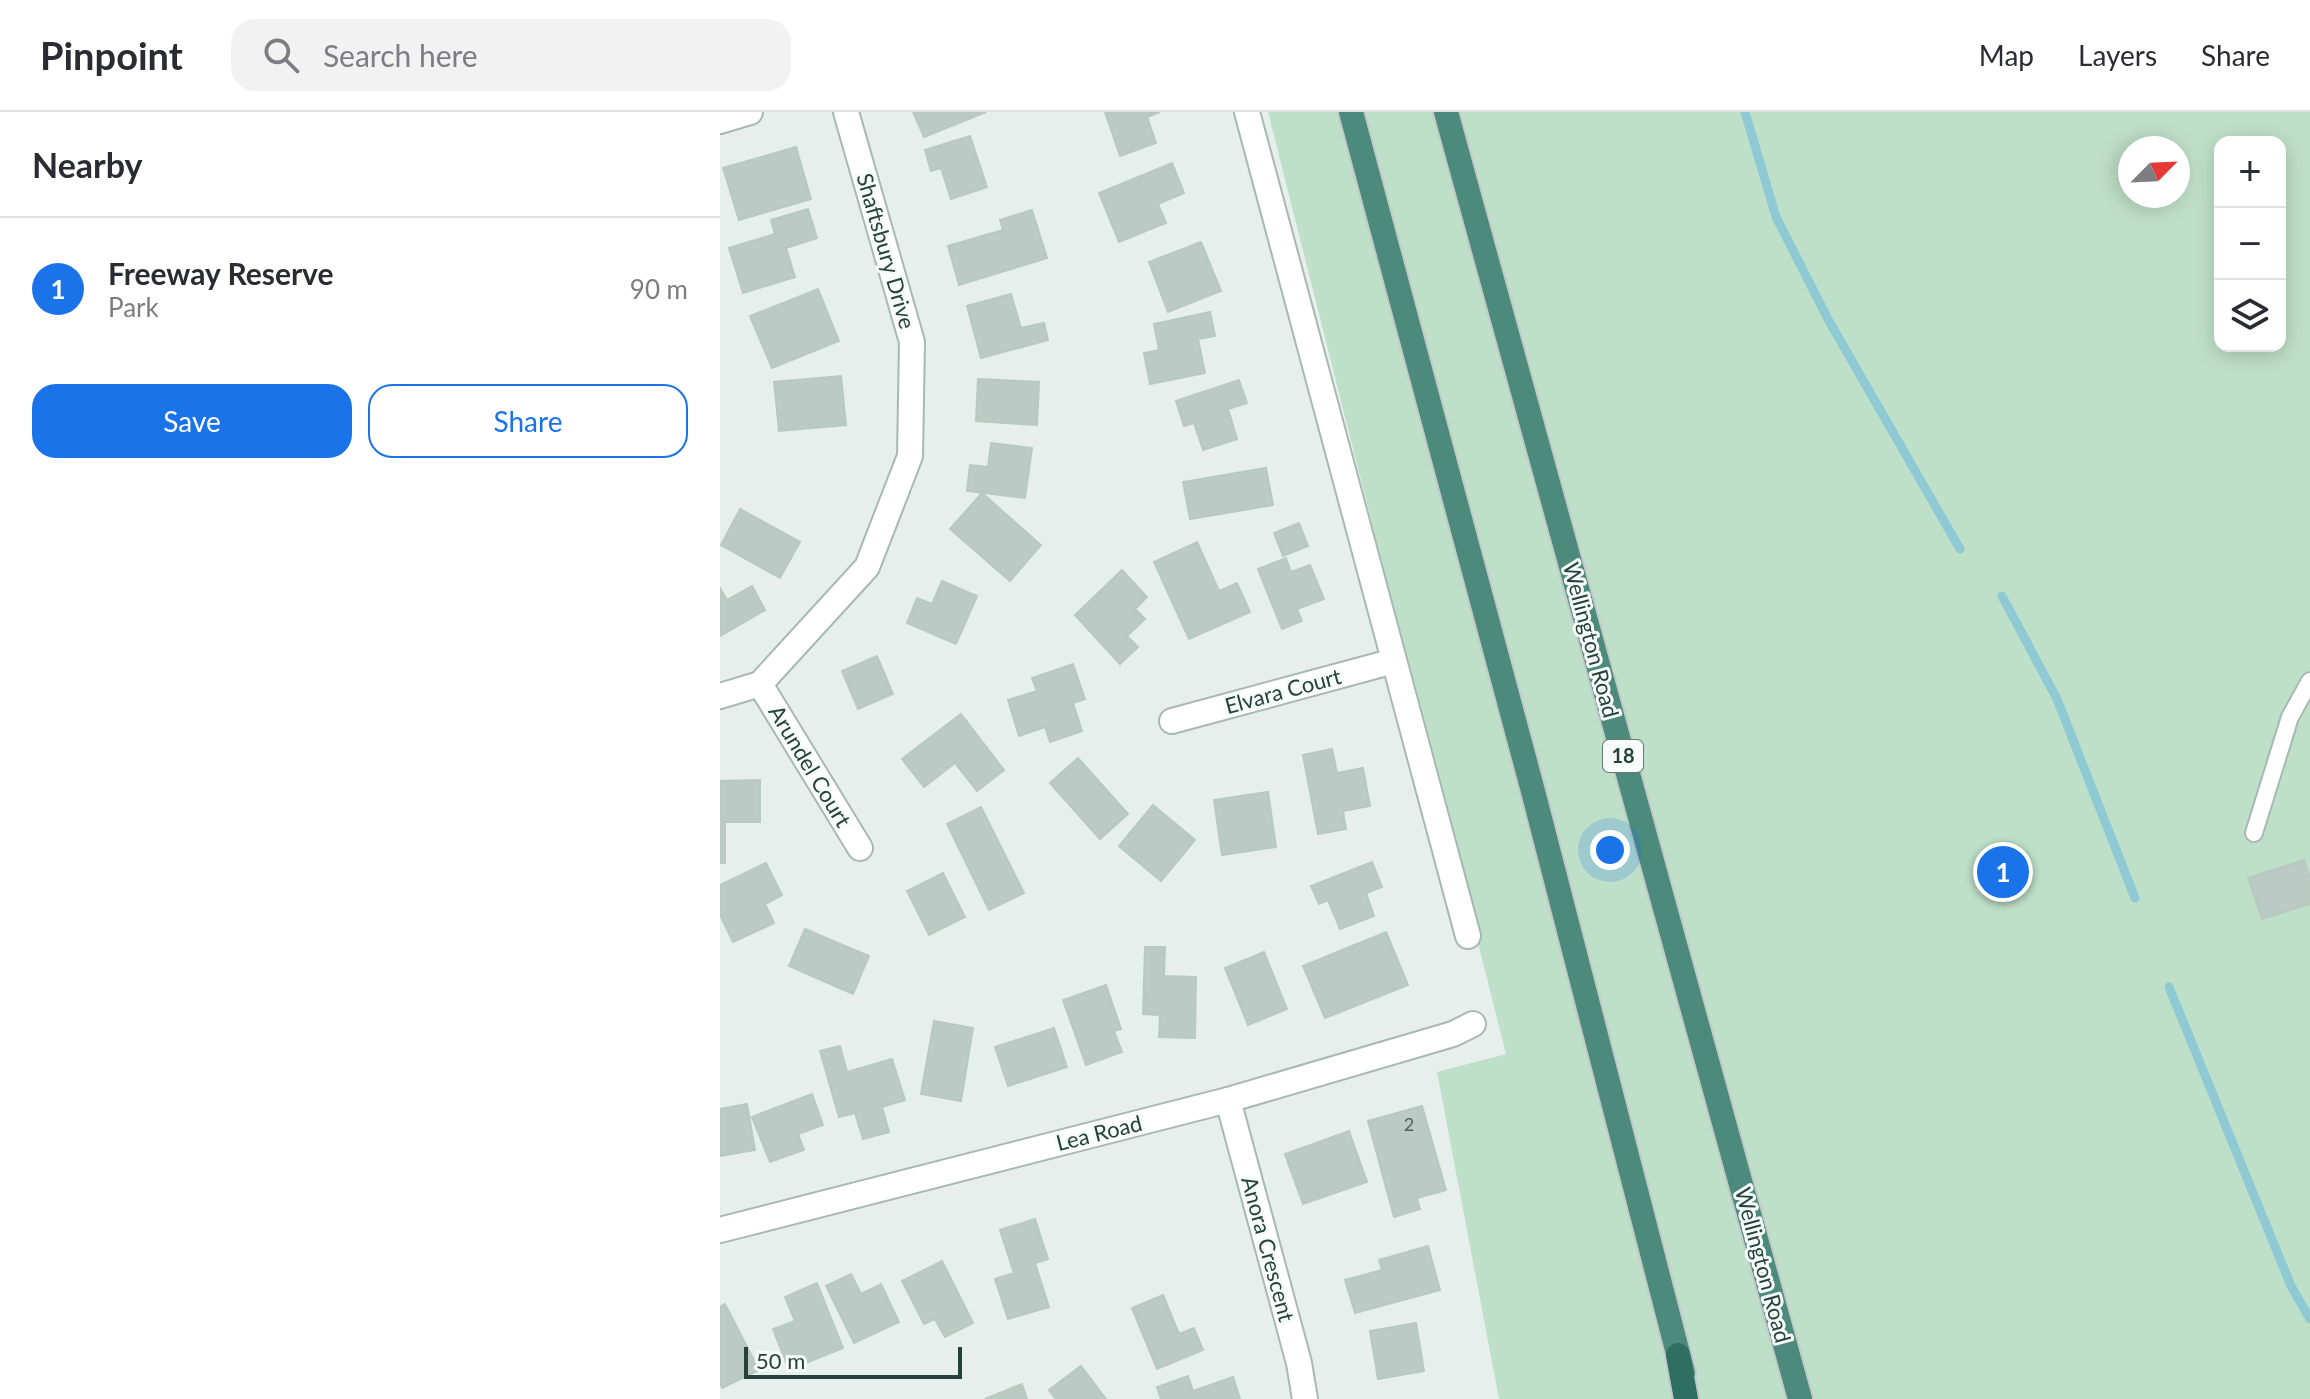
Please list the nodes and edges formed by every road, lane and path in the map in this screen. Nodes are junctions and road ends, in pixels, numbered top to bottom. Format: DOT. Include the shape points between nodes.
graph roads {
  1 [pos="750,112"];
  2 [pos="846,112"];
  3 [pos="1247,112"];
  4 [pos="1351,112"];
  5 [pos="1446,112"];
  6 [pos="720,121"];
  7 [pos="1394,661"];
  8 [pos="2310,681"];
  9 [pos="760,684"];
  10 [pos="720,696"];
  11 [pos="1172,721"];
  12 [pos="2254,833"];
  13 [pos="860,848"];
  14 [pos="1468,936"];
  15 [pos="1473,1024"];
  16 [pos="1228,1100"];
  17 [pos="720,1230"];
  18 [pos="1305,1399"];
  19 [pos="1688,1399"];
  20 [pos="1800,1399"];
  1 -- 6 [label="street"];
  2 -- 9 [label="street, Shaftsbury Drive" via="912,342 910,456 867,567"];
  3 -- 7 [label="street"];
  4 -- 19 [label="highway" via="1534,795"];
  5 -- 20 [label="highway, Wellington Road / 18"];
  7 -- 11 [label="street, Elvara Court"];
  7 -- 14 [label="street"];
  8 -- 12 [label="lane" via="2290,717"];
  9 -- 10 [label="street"];
  9 -- 13 [label="street, Arundel Court"];
  15 -- 16 [label="street, Lea Road"];
  16 -- 17 [label="street, Lea Road"];
  16 -- 18 [label="street, Anora Crescent"];
}
